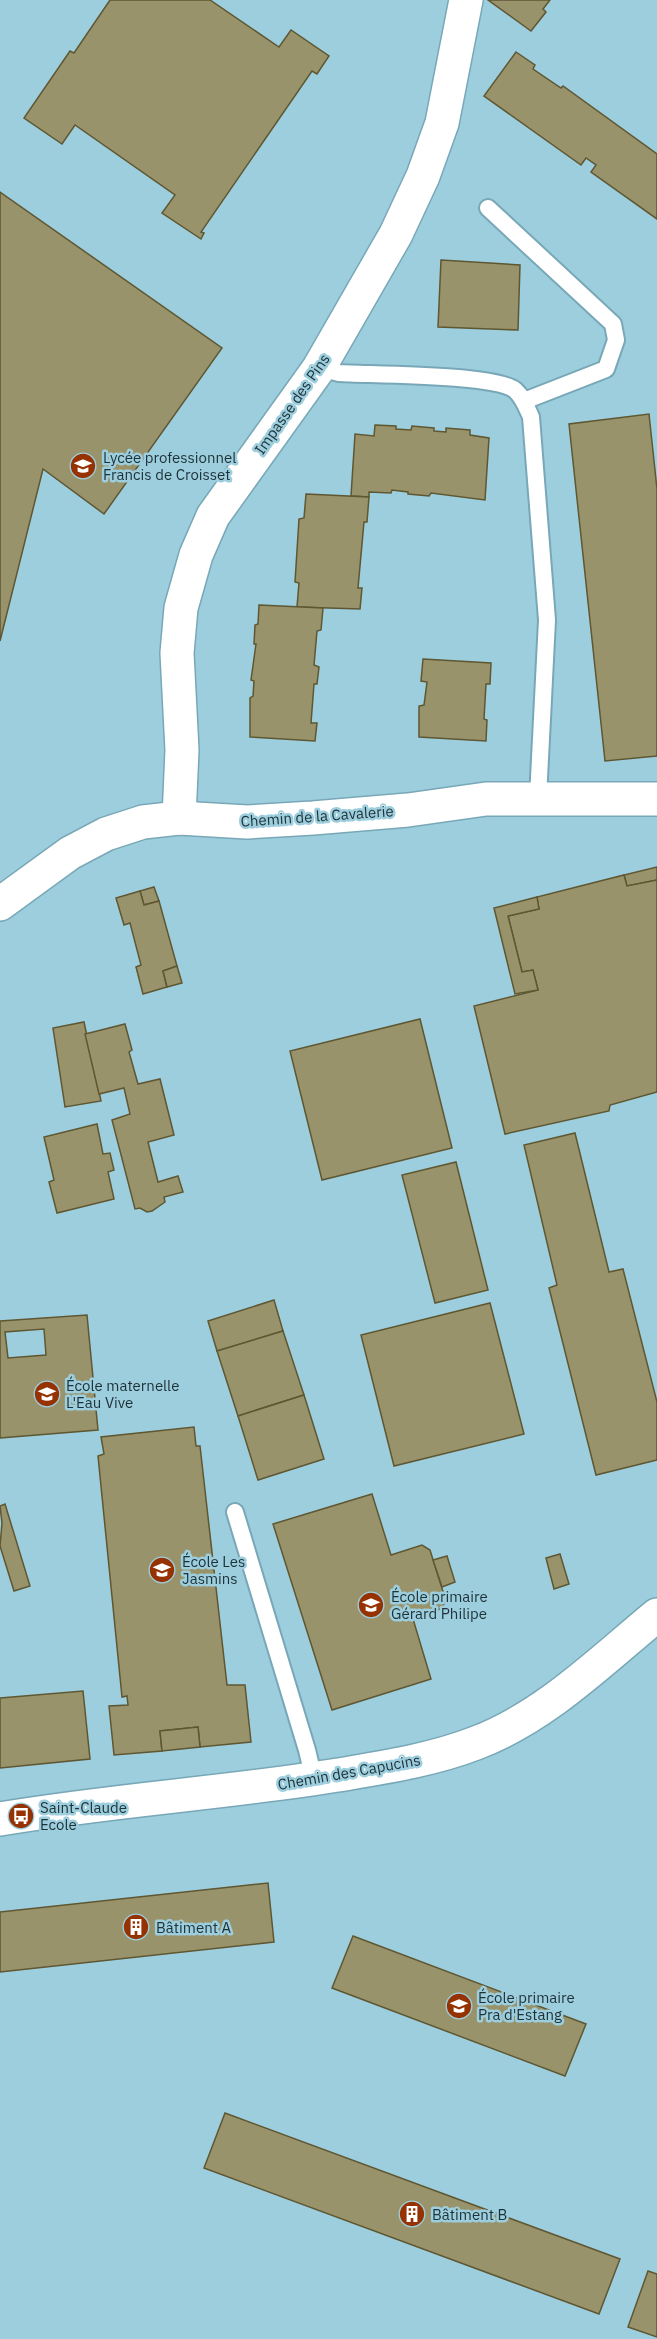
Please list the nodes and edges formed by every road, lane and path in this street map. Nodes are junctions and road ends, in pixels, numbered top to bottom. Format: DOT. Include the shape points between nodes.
graph roads {
  1 [pos="466,0"];
  2 [pos="488,208"];
  3 [pos="319,368"];
  4 [pos="524,400"];
  5 [pos="538,798"];
  6 [pos="657,799"];
  7 [pos="179,818"];
  8 [pos="0,904"];
  9 [pos="235,1512"];
  10 [pos="657,1615"];
  11 [pos="314,1779"];
  12 [pos="0,1819"];
  1 -- 3 [label="street, Impasse des Pins" via="442,123 423,177 390,244"];
  2 -- 4 [label="lane" via="613,324 616,340 606,369"];
  3 -- 4 [label="lane" via="339,373 487,380 514,389"];
  3 -- 7 [label="street, Impasse des Pins" via="213,516 196,555 181,608 177,653 182,750"];
  4 -- 5 [label="lane" via="531,417 547,620"];
  5 -- 6 [label="street, Chemin de la Cavalerie"];
  5 -- 7 [label="street, Chemin de la Cavalerie" via="486,799 408,810 247,822"];
  7 -- 8 [label="street, Chemin de la Cavalerie" via="142,822 106,834 70,853"];
  9 -- 11 [label="lane"];
  10 -- 11 [label="street, Chemin des Capucins" via="528,1717 476,1743 404,1764"];
  11 -- 12 [label="street, Chemin des Capucins"];
}
